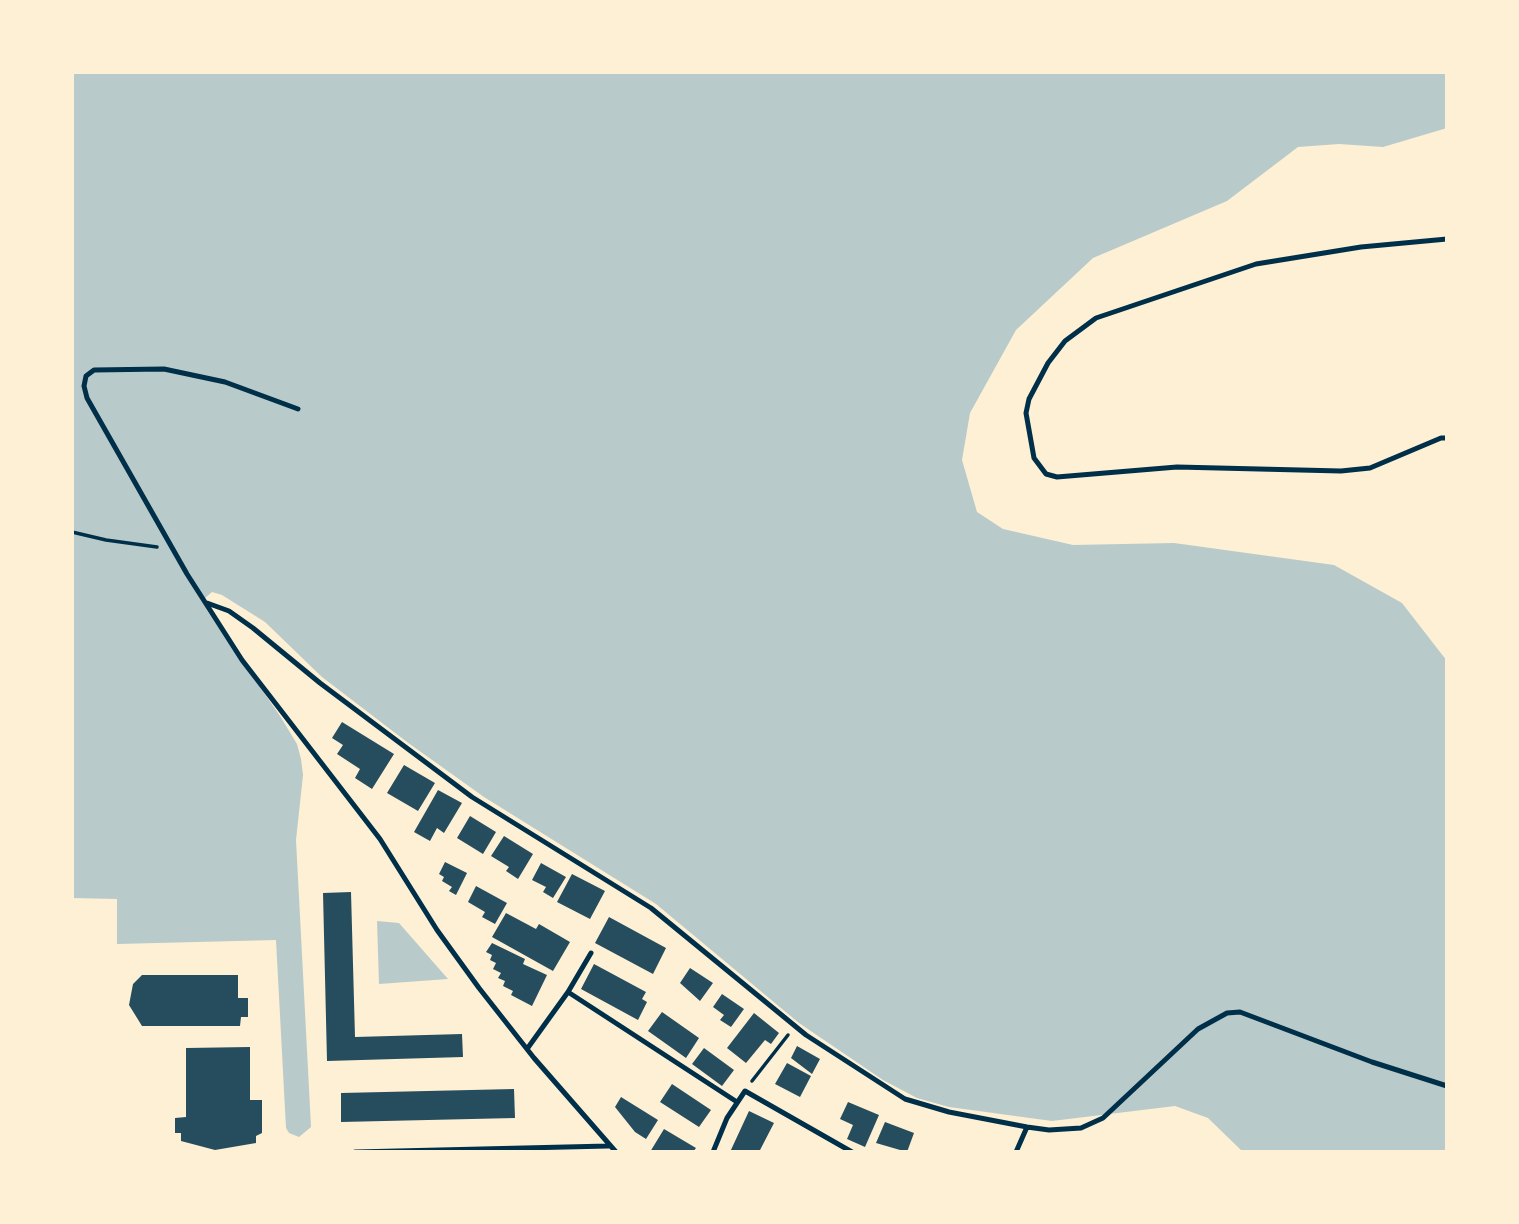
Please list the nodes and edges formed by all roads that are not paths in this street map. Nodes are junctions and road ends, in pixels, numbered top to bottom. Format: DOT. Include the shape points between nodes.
graph roads {
  1 [pos="1447,239"];
  2 [pos="298,409"];
  3 [pos="1447,438"];
  4 [pos="207,603"];
  5 [pos="591,953"];
  6 [pos="568,992"];
  7 [pos="527,1049"];
  8 [pos="1447,1086"];
  9 [pos="737,1102"];
  10 [pos="1027,1127"];
  11 [pos="608,1146"];
  12 [pos="355,1152"];
  13 [pos="616,1152"];
  14 [pos="713,1152"];
  15 [pos="852,1152"];
  16 [pos="1016,1152"];
  1 -- 3 [label="lane" via="1256,264 1096,318 1065,341 1048,363 1026,413 1034,458 1046,474 1057,477 1177,467 1351,470 1393,461"];
  2 -- 4 [label="lane" via="192,373 104,368 86,376 87,398"];
  4 -- 7 [label="lane" via="242,660 327,766 402,871 437,930"];
  4 -- 10 [label="lane" via="253,628 472,797 651,908 852,1067 905,1099"];
  5 -- 6 [label="lane"];
  6 -- 7 [label="lane"];
  6 -- 9 [label="lane"];
  7 -- 11 [label="lane"];
  8 -- 10 [label="lane" via="1371,1062 1254,1015 1227,1013 1198,1029 1103,1118 1068,1130"];
  9 -- 14 [label="lane"];
  9 -- 15 [label="lane" via="745,1091"];
  10 -- 16 [label="lane"];
  11 -- 12 [label="lane"];
  11 -- 13 [label="lane"];
}
